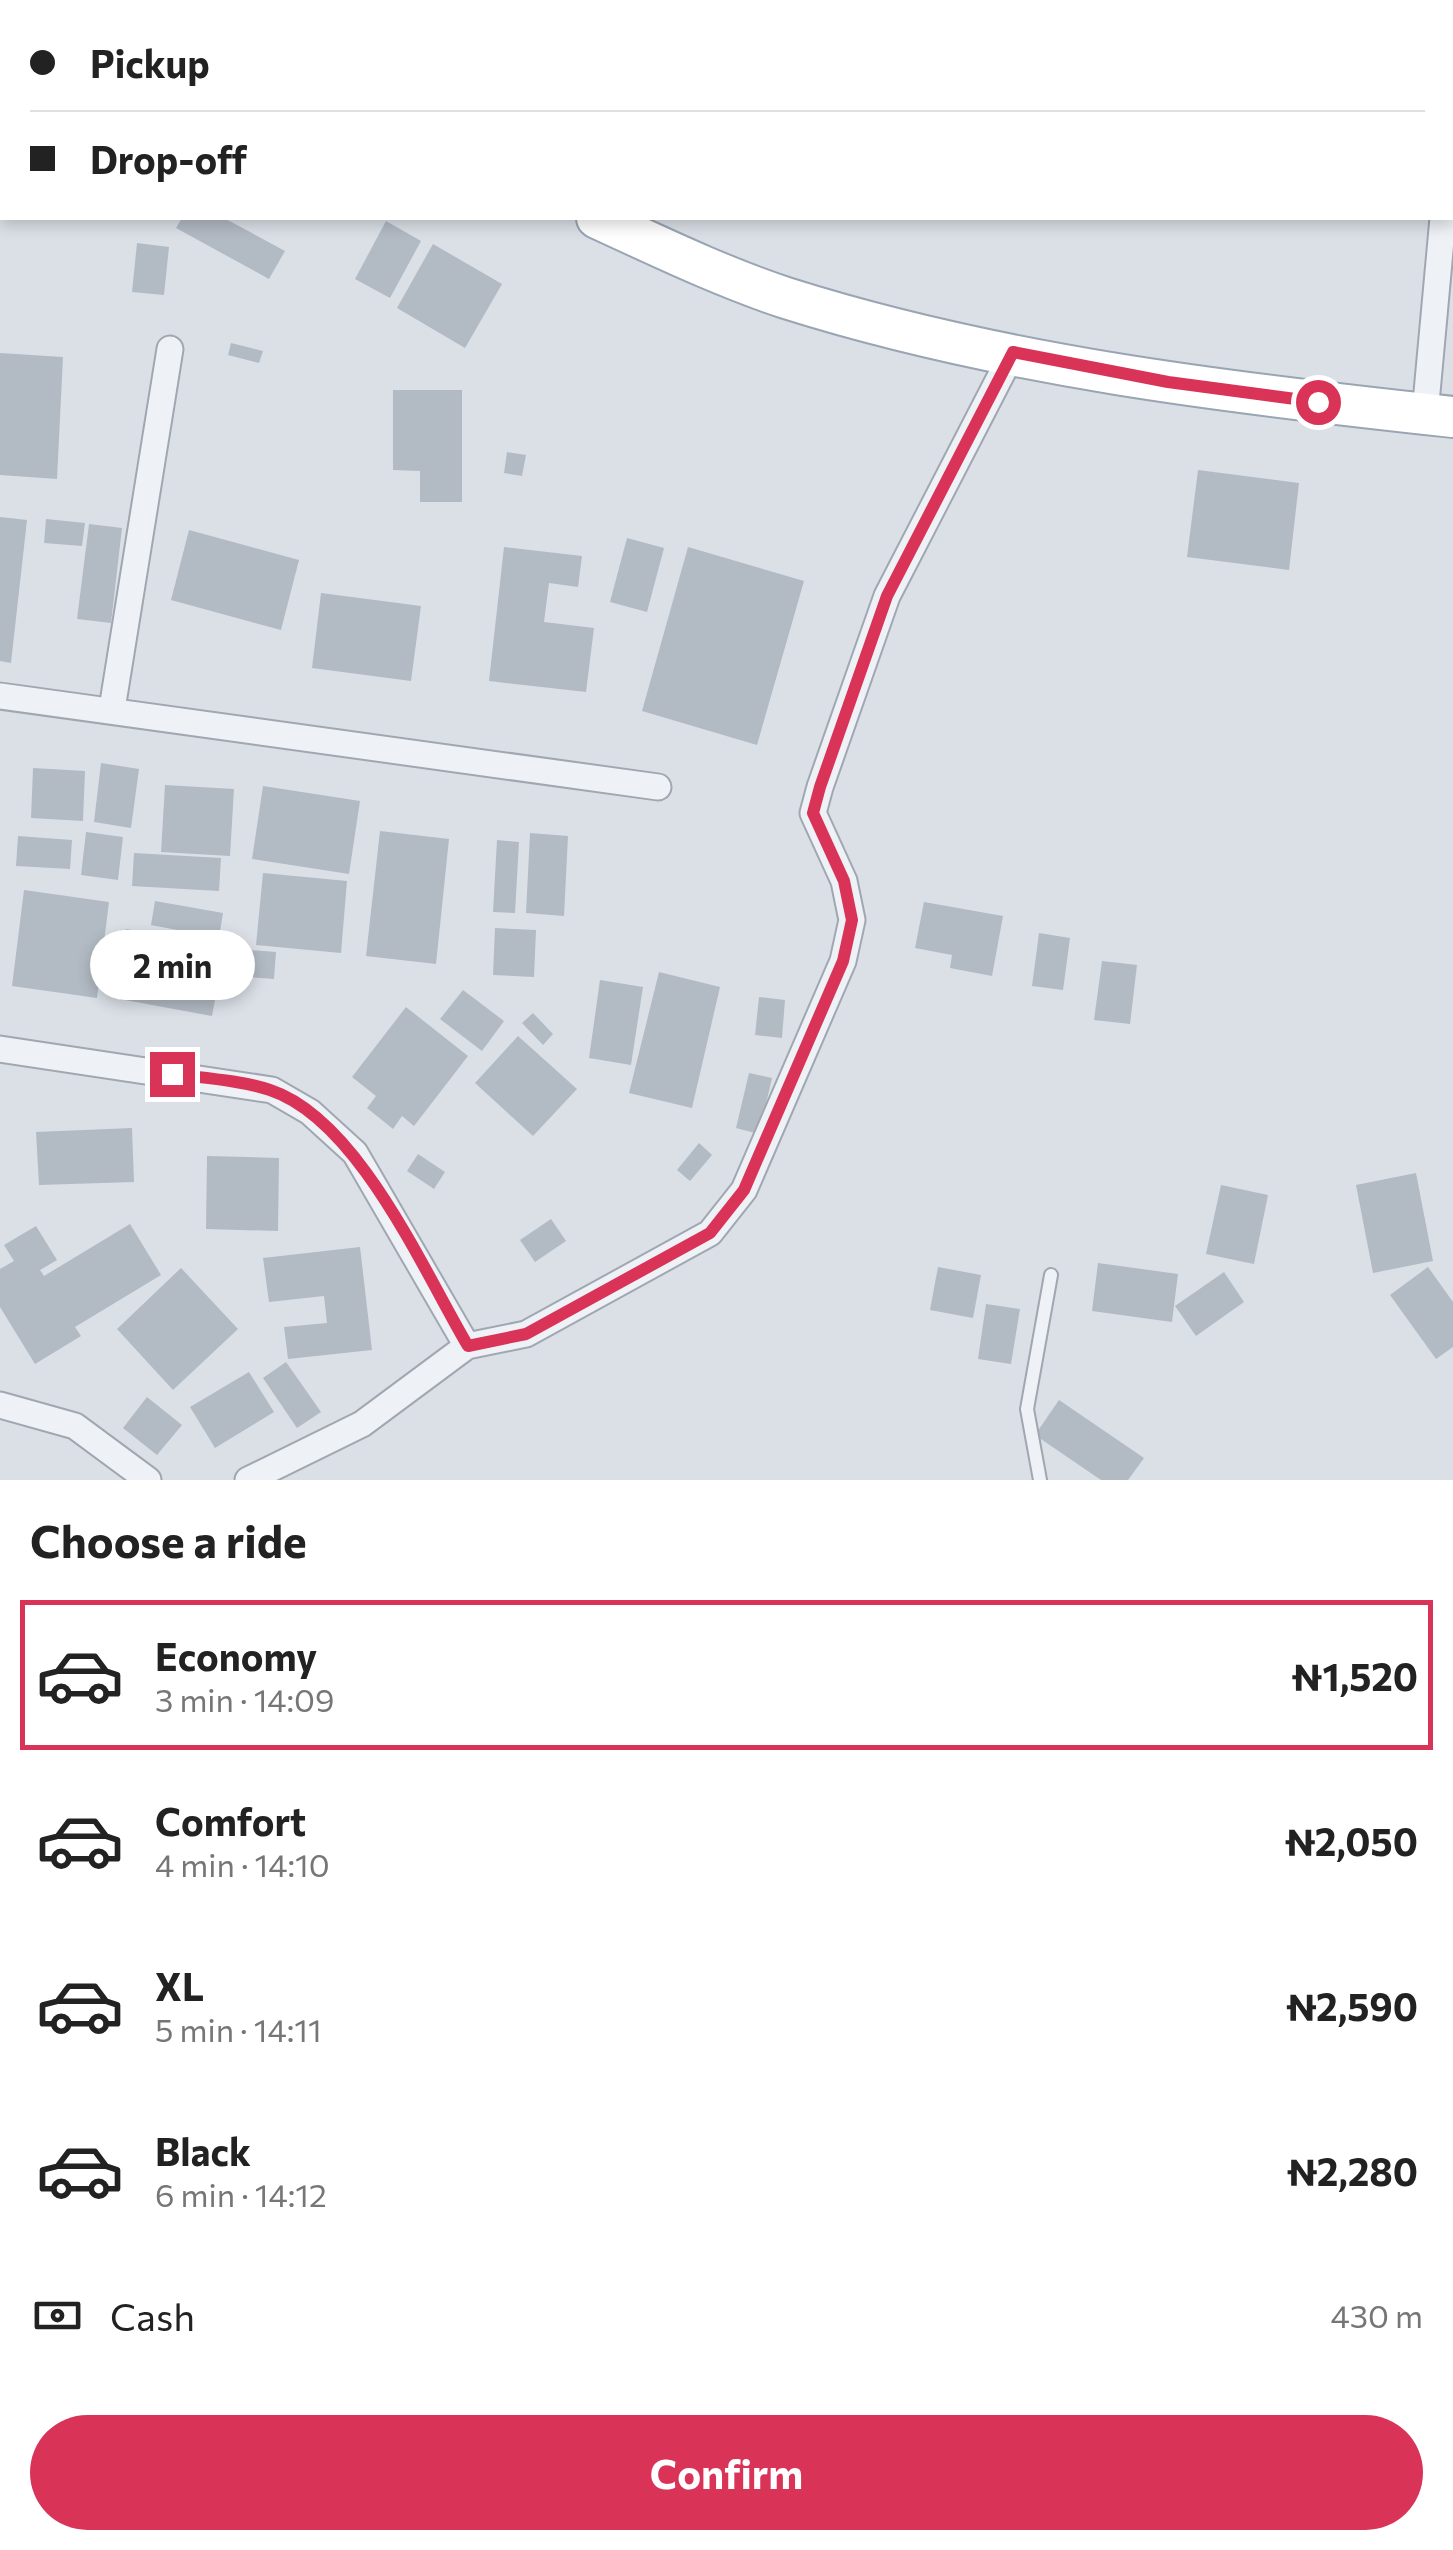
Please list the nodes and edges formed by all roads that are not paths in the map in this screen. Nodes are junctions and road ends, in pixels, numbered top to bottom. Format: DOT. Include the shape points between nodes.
graph roads {
  1 [pos="602,220"];
  2 [pos="1443,220"];
  3 [pos="170,348"];
  4 [pos="1013,352"];
  5 [pos="1439,416"];
  6 [pos="0,696"];
  7 [pos="112,709"];
  8 [pos="658,787"];
  9 [pos="0,1050"];
  10 [pos="1051,1276"];
  11 [pos="468,1346"];
  12 [pos="0,1405"];
  13 [pos="148,1480"];
  14 [pos="248,1480"];
  15 [pos="1040,1480"];
  1 -- 4 [label="main road" via="782,296"];
  2 -- 5 [label="street"];
  3 -- 7 [label="street"];
  4 -- 5 [label="main road" via="1168,382"];
  4 -- 11 [label="street" via="887,596 820,787 813,813 844,881 852,920 843,961 744,1190 710,1233 526,1334"];
  6 -- 7 [label="street"];
  7 -- 8 [label="street"];
  9 -- 11 [label="street" via="272,1090 310,1112 355,1154"];
  10 -- 15 [label="lane" via="1028,1409"];
  11 -- 14 [label="street" via="362,1424"];
  12 -- 13 [label="street" via="75,1426"];
}
